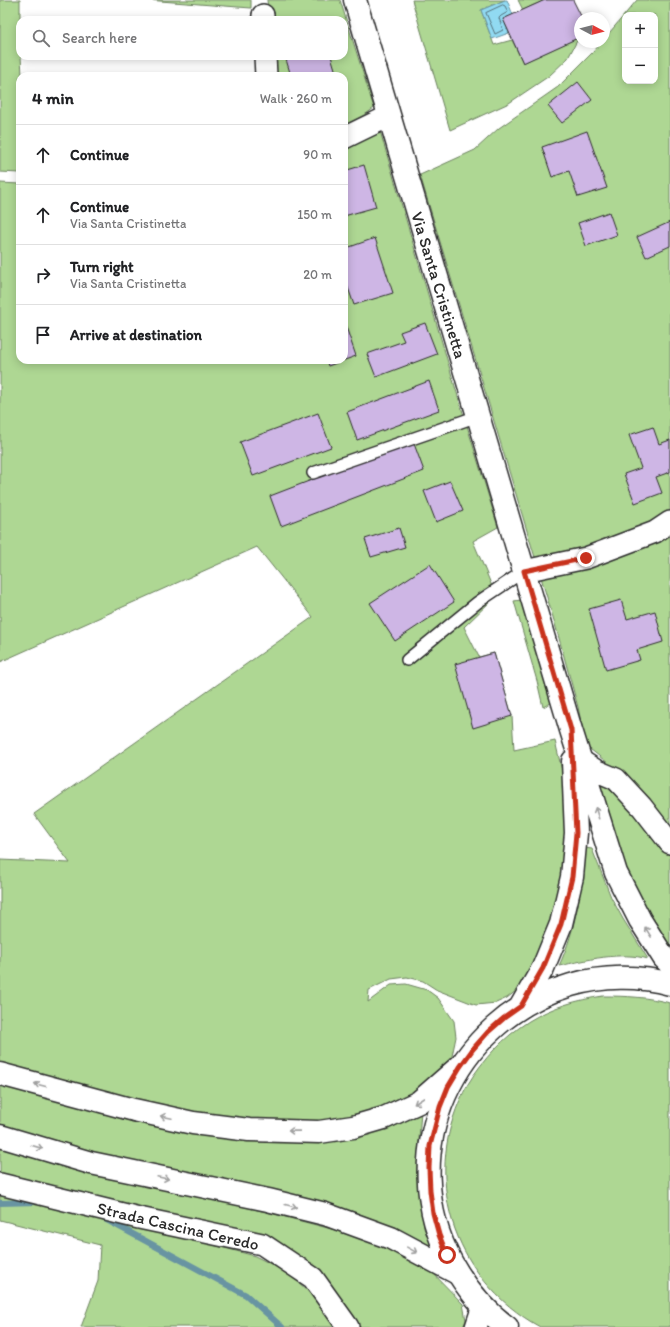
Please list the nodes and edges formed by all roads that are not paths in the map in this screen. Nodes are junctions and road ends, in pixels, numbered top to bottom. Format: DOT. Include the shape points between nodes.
graph roads {
  1 [pos="355,0"];
  2 [pos="265,60"];
  3 [pos="266,72"];
  4 [pos="389,116"];
  5 [pos="348,136"];
  6 [pos="478,416"];
  7 [pos="313,473"];
  8 [pos="670,522"];
  9 [pos="524,571"];
  10 [pos="407,660"];
  11 [pos="571,730"];
  12 [pos="580,760"];
  13 [pos="670,843"];
  14 [pos="670,964"];
  15 [pos="670,984"];
  16 [pos="521,1006"];
  17 [pos="460,1067"];
  18 [pos="0,1074"];
  19 [pos="0,1136"];
  20 [pos="0,1184"];
  21 [pos="457,1273"];
  22 [pos="483,1306"];
  23 [pos="348,1327"];
  24 [pos="476,1327"];
  25 [pos="507,1327"];
  1 -- 4 [label="main road, Via Santa Cristinetta"];
  2 -- 3 [label="street"];
  4 -- 5 [label="street"];
  4 -- 6 [label="main road, Via Santa Cristinetta"];
  6 -- 7 [label="lane"];
  6 -- 9 [label="main road, Via Santa Cristinetta"];
  8 -- 9 [label="street" via="655,532 586,558"];
  9 -- 10 [label="lane" via="478,602"];
  9 -- 11 [label="main road, Via Santa Cristinetta"];
  11 -- 12 [label="main road, Via Santa Cristinetta"];
  11 -- 16 [label="main road, Via Santa Cristinetta" via="576,833 572,877 561,924 543,968"];
  12 -- 13 [label="street" via="616,780"];
  14 -- 12 [label="main road, Via Santa Cristinetta, one-way" via="640,920 616,873"];
  15 -- 16 [label="main road" via="626,978 581,982"];
  16 -- 17 [label="main road" via="488,1032"];
  17 -- 18 [label="main road, one-way" via="419,1102 353,1127 319,1132 249,1130 193,1123"];
  17 -- 21 [label="main road" via="440,1107 430,1146 429,1168 433,1213 439,1235"];
  19 -- 21 [label="main road, one-way" via="91,1163 325,1214 391,1238"];
  20 -- 23 [label="street, Strada Cascina Ceredo" via="139,1218 262,1244 313,1278"];
  21 -- 22 [label="main road"];
  22 -- 24 [label="street"];
  22 -- 25 [label="main road"];
}
